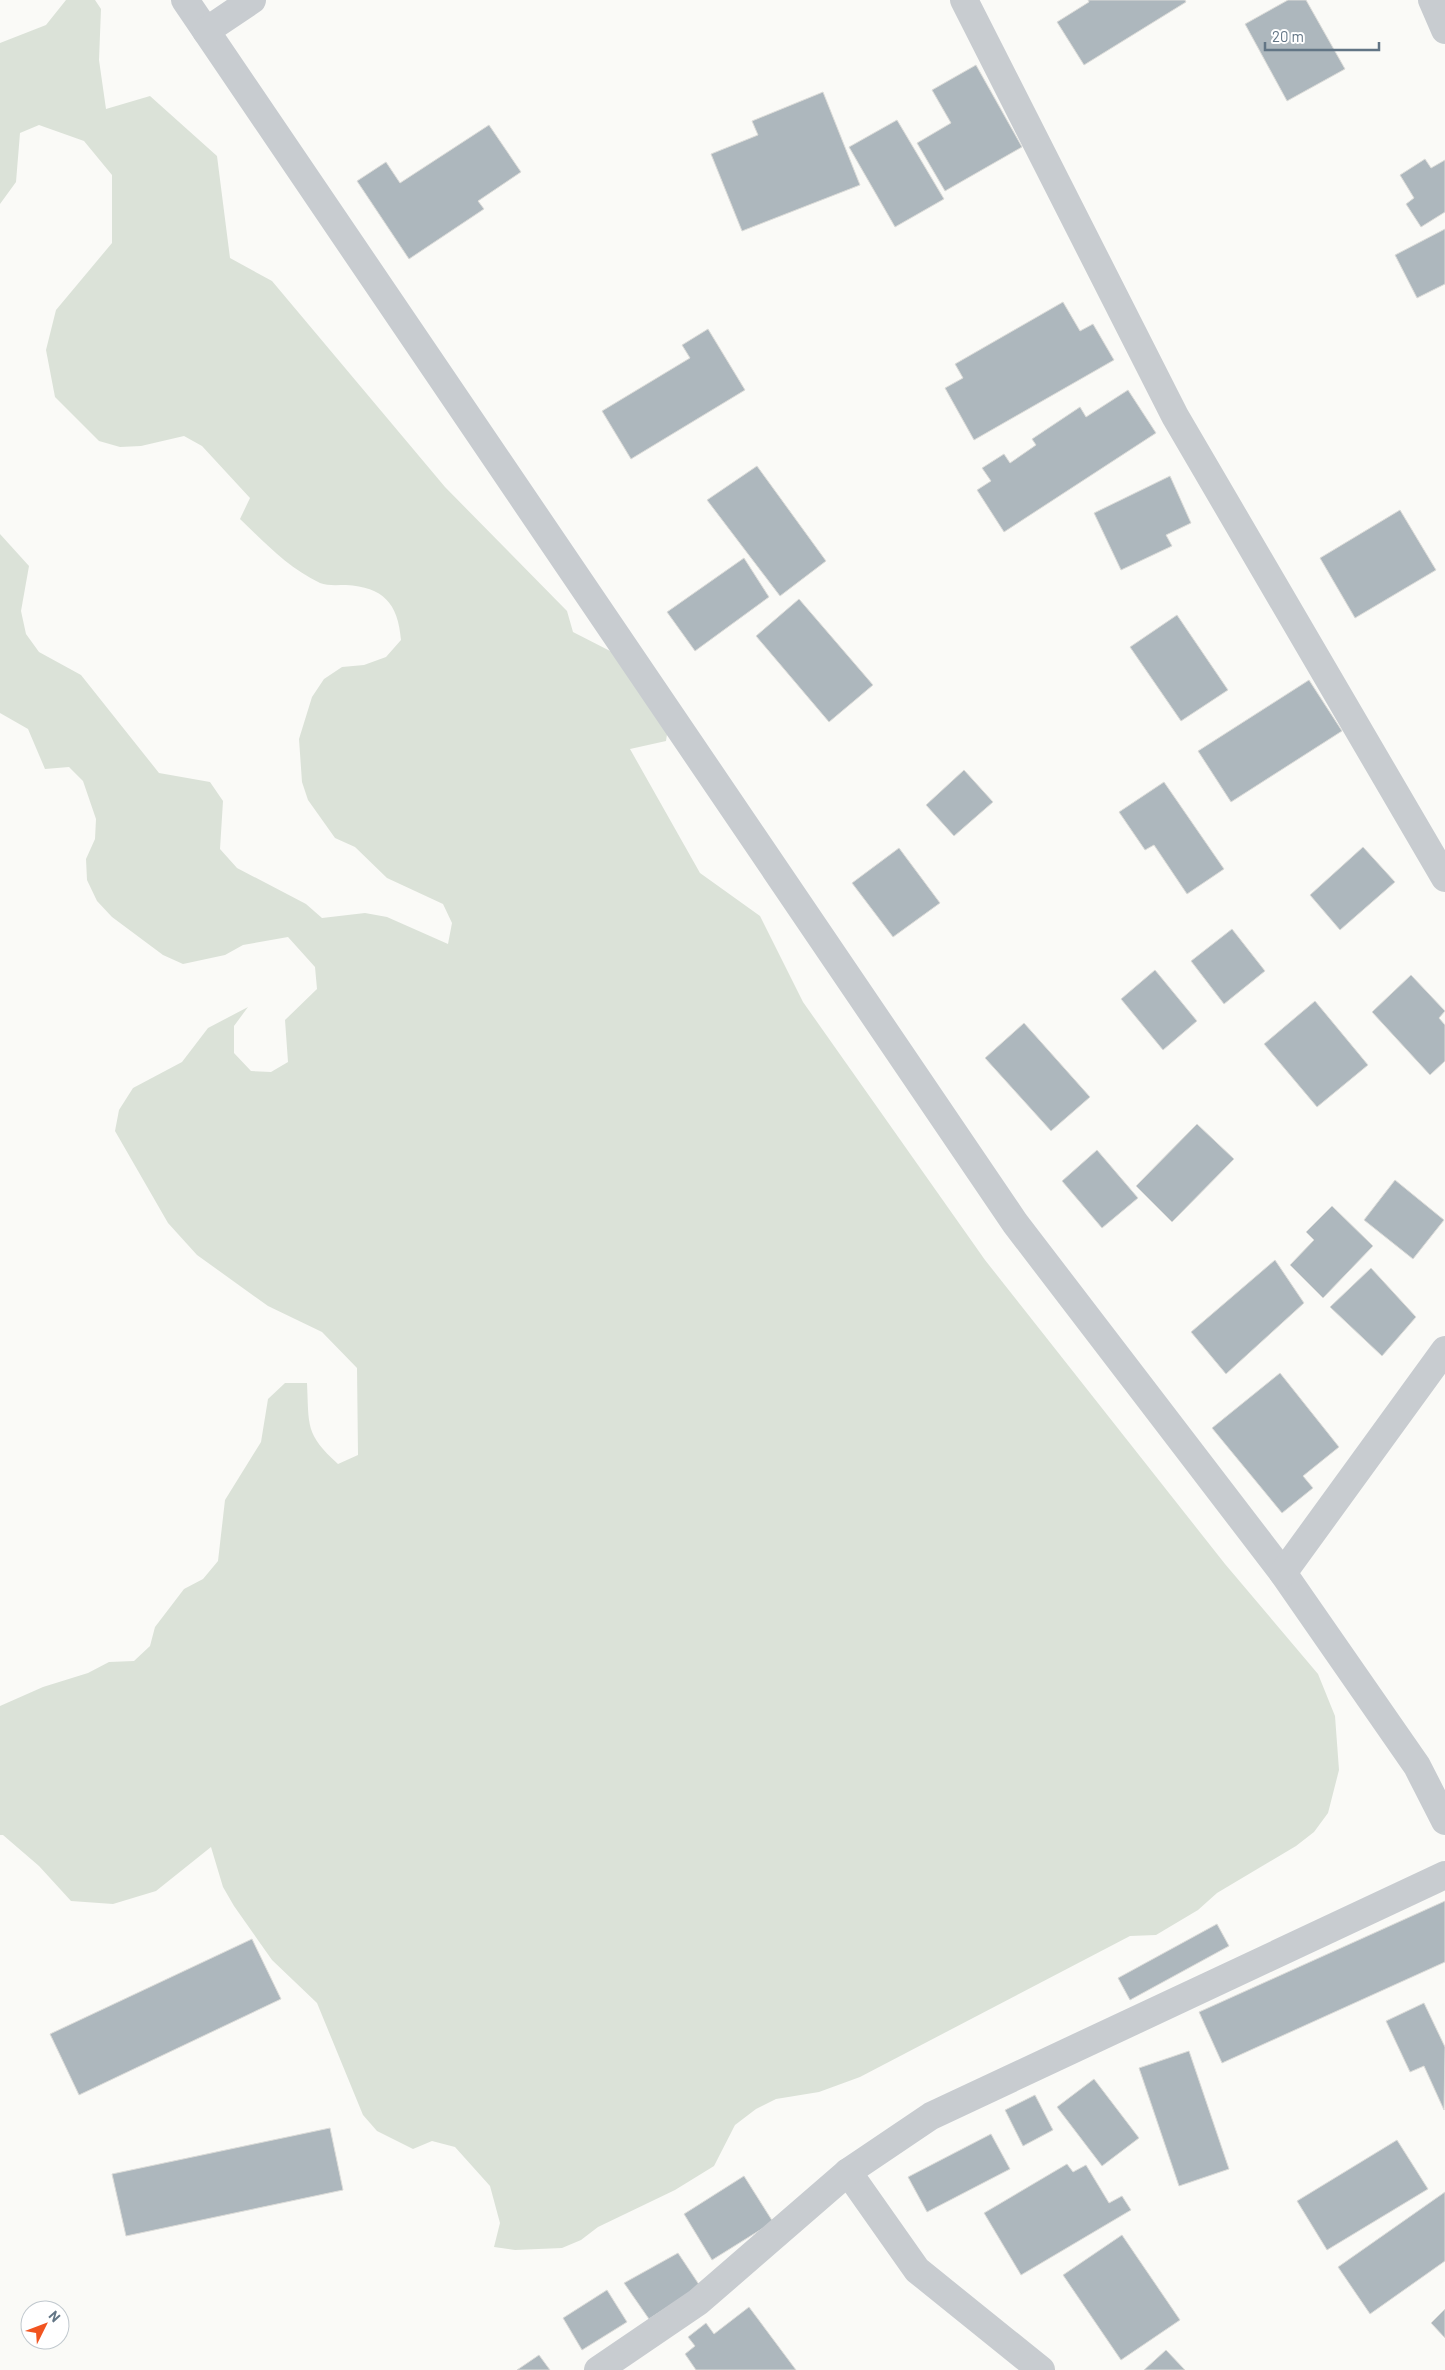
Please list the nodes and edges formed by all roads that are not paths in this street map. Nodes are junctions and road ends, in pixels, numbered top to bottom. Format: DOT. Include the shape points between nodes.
graph roads {
  1 [pos="185,0"];
  2 [pos="252,0"];
  3 [pos="964,0"];
  4 [pos="1432,0"];
  5 [pos="1445,30"];
  6 [pos="206,31"];
  7 [pos="1445,878"];
  8 [pos="1445,1350"];
  9 [pos="1283,1573"];
  10 [pos="1445,1821"];
  11 [pos="1445,1874"];
  12 [pos="848,2172"];
  13 [pos="598,2370"];
  14 [pos="1041,2370"];
  1 -- 6 [label="street"];
  2 -- 6 [label="street"];
  3 -- 7 [label="street" via="1175,416"];
  4 -- 5 [label="street"];
  6 -- 9 [label="street" via="1015,1223"];
  8 -- 9 [label="street"];
  9 -- 10 [label="street" via="1417,1766"];
  11 -- 12 [label="street" via="931,2116"];
  12 -- 13 [label="street" via="698,2302"];
  12 -- 14 [label="street" via="917,2270"];
}
